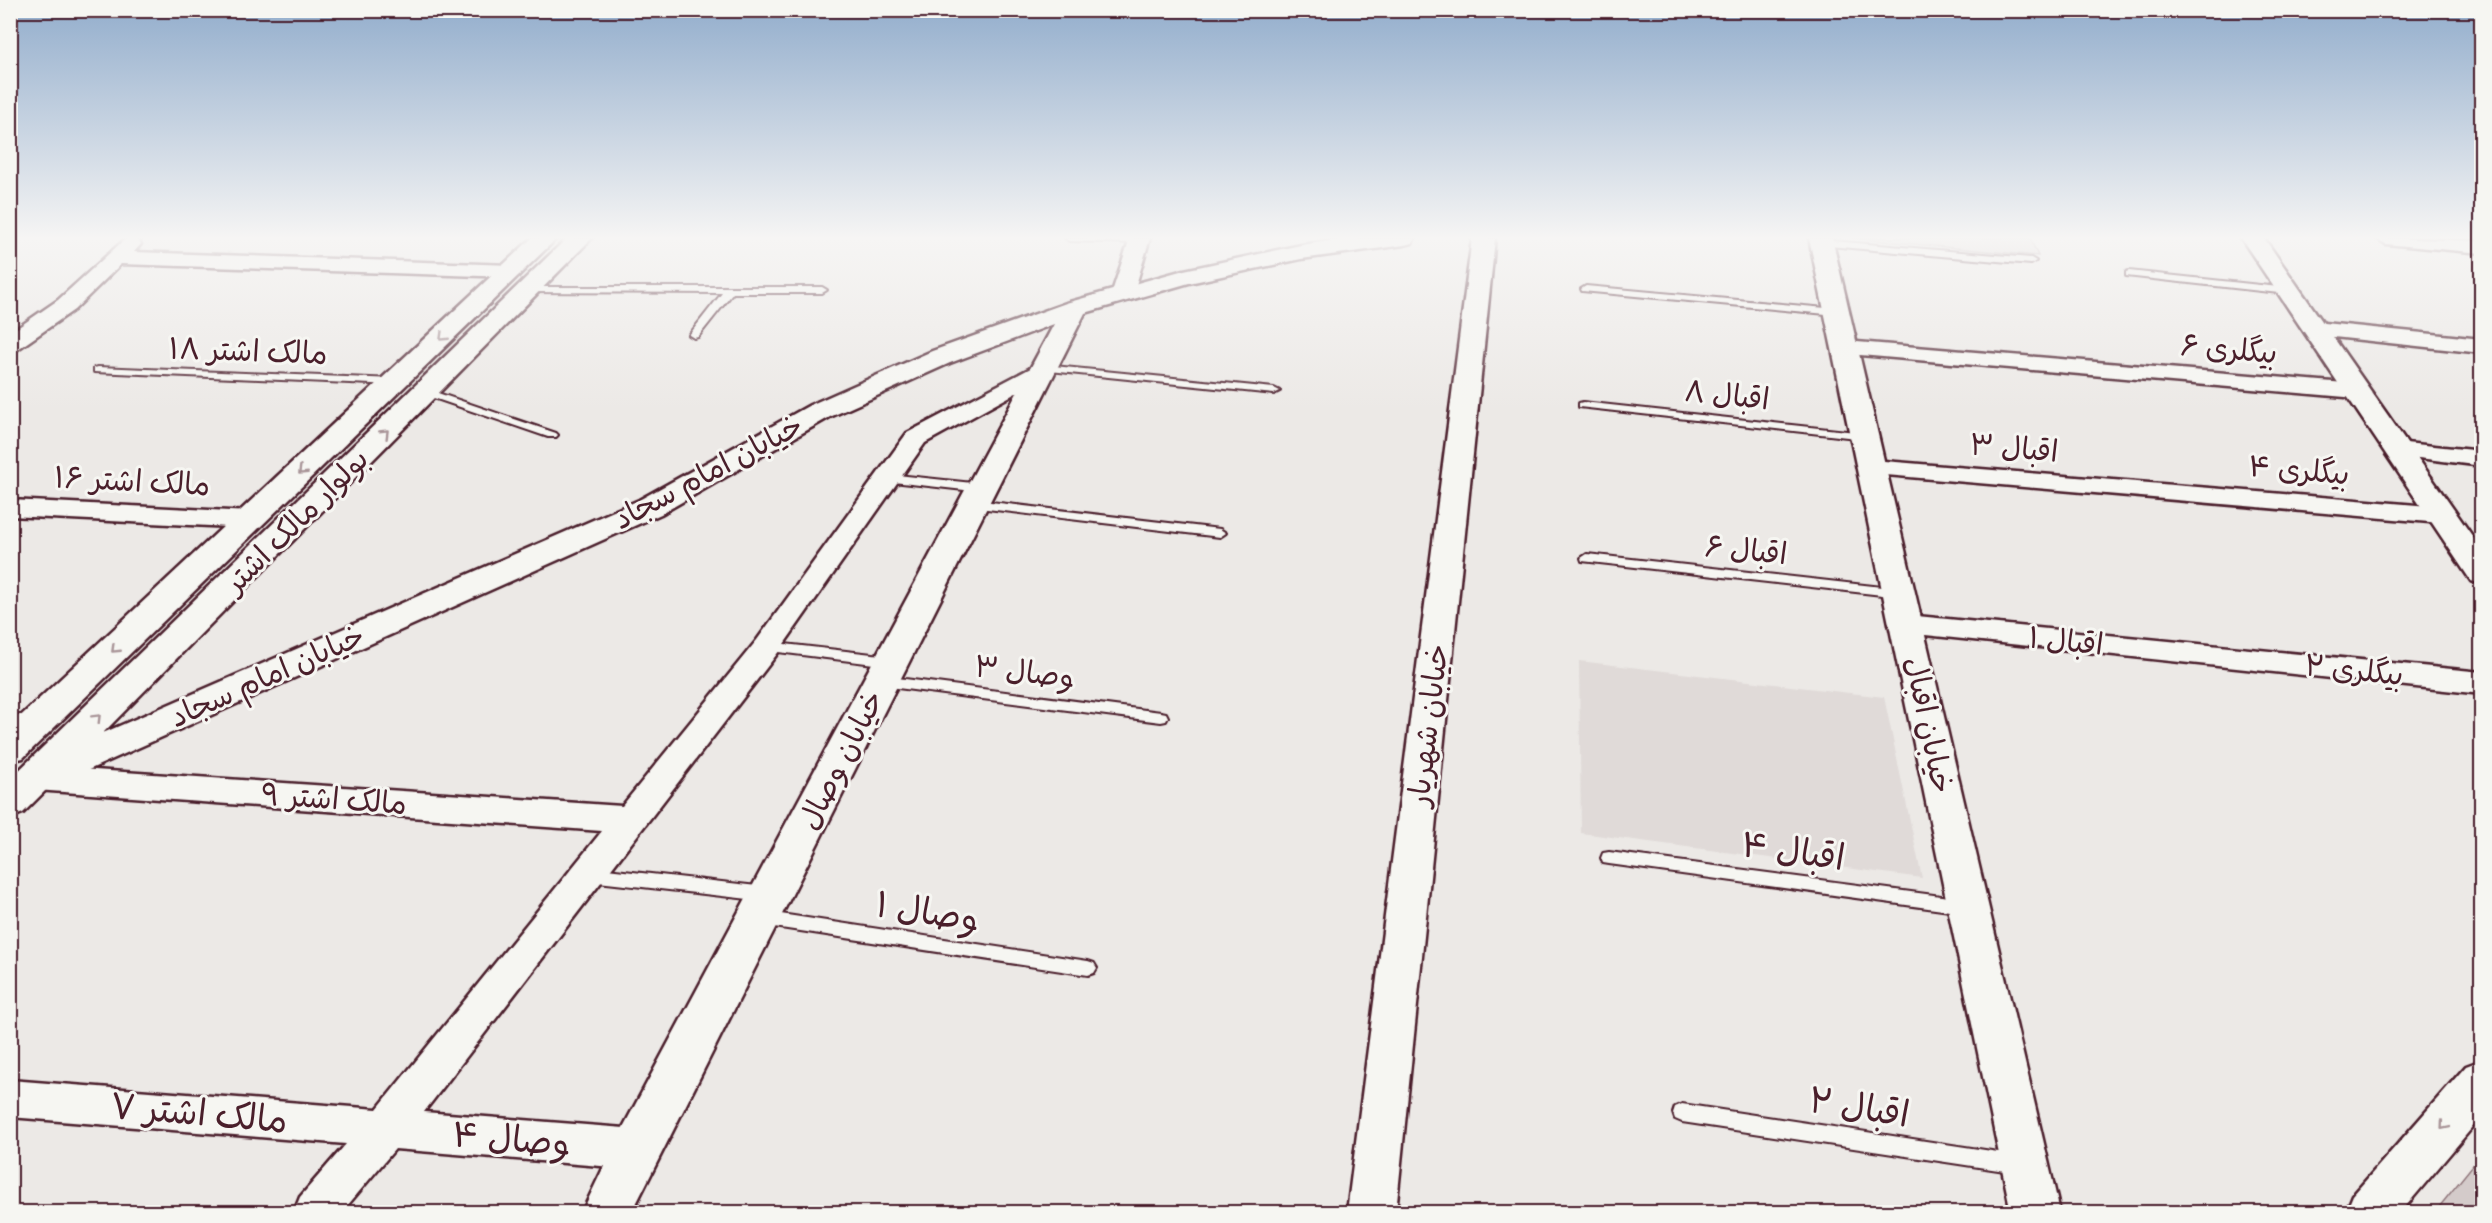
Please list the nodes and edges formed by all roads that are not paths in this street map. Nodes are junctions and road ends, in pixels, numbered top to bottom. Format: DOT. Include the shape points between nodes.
graph roads {
  1 [pos="77,295"];
  2 [pos="502,295"];
  3 [pos="507,295"];
  4 [pos="726,295"];
  5 [pos="1122,295"];
  6 [pos="1477,295"];
  7 [pos="1652,295"];
  8 [pos="1833,295"];
  9 [pos="2291,295"];
  10 [pos="1075,308"];
  11 [pos="1837,312"];
  12 [pos="2314,329"];
  13 [pos="694,335"];
  14 [pos="15,339"];
  15 [pos="2481,346"];
  16 [pos="1845,348"];
  17 [pos="1044,368"];
  18 [pos="98,370"];
  19 [pos="395,382"];
  20 [pos="1274,391"];
  21 [pos="2357,391"];
  22 [pos="426,392"];
  23 [pos="1583,405"];
  24 [pos="552,435"];
  25 [pos="2396,449"];
  26 [pos="1868,452"];
  27 [pos="2481,459"];
  28 [pos="888,478"];
  29 [pos="2151,491"];
  30 [pos="978,496"];
  31 [pos="10,508"];
  32 [pos="2441,515"];
  33 [pos="250,520"];
  34 [pos="1220,533"];
  35 [pos="1587,558"];
  36 [pos="2481,574"];
  37 [pos="1903,609"];
  38 [pos="137,628"];
  39 [pos="183,632"];
  40 [pos="767,647"];
  41 [pos="2226,657"];
  42 [pos="887,671"];
  43 [pos="2481,683"];
  44 [pos="1161,717"];
  45 [pos="25,720"];
  46 [pos="10,748"];
  47 [pos="36,778"];
  48 [pos="10,803"];
  49 [pos="632,820"];
  50 [pos="1609,858"];
  51 [pos="589,874"];
  52 [pos="765,906"];
  53 [pos="1969,907"];
  54 [pos="1088,968"];
  55 [pos="2481,1081"];
  56 [pos="10,1098"];
  57 [pos="1682,1113"];
  58 [pos="387,1128"];
  59 [pos="637,1149"];
  60 [pos="2026,1166"];
  61 [pos="315,1212"];
  62 [pos="607,1212"];
  63 [pos="1371,1212"];
  64 [pos="2036,1212"];
  65 [pos="2370,1212"];
  1 -- 14 [label="street"];
  2 -- 19 [label="street, بولوار مالک اشتر, one-way"];
  3 -- 22 [label="street, بولوار مالک اشتر"];
  4 -- 13 [label="lane"];
  5 -- 10 [label="street, خیابان امام سجاد"];
  6 -- 63 [label="street, خیابان شهریار"];
  7 -- 11 [label="lane"];
  8 -- 11 [label="street, خیابان اقبال"];
  9 -- 12 [label="street"];
  10 -- 17 [label="street, خیابان وصال"];
  10 -- 47 [label="street, خیابان امام سجاد" via="931,361 820,411 650,507"];
  11 -- 16 [label="street, خیابان اقبال"];
  12 -- 15 [label="street"];
  12 -- 21 [label="street"];
  16 -- 21 [label="street, بیگلری ۶"];
  16 -- 26 [label="street, خیابان اقبال"];
  17 -- 20 [label="lane"];
  17 -- 28 [label="street" via="916,438"];
  17 -- 30 [label="street, خیابان وصال"];
  18 -- 19 [label="lane, مالک اشتر ۱۸"];
  19 -- 33 [label="street, بولوار مالک اشتر, one-way"];
  21 -- 25 [label="street"];
  22 -- 24 [label="lane"];
  39 -- 22 [label="street, بولوار مالک اشتر, one-way"];
  23 -- 26 [label="lane, اقبال ۸"];
  25 -- 27 [label="street"];
  25 -- 32 [label="street"];
  26 -- 29 [label="street, اقبال ۳"];
  26 -- 37 [label="street, خیابان اقبال"];
  28 -- 30 [label="lane"];
  28 -- 40 [label="street"];
  29 -- 32 [label="street, بیگلری ۴"];
  30 -- 34 [label="lane"];
  30 -- 42 [label="street, خیابان وصال"];
  31 -- 33 [label="street, مالک اشتر ۱۶"];
  32 -- 36 [label="street"];
  33 -- 38 [label="street, بولوار مالک اشتر"];
  35 -- 37 [label="lane, اقبال ۶"];
  37 -- 41 [label="street, اقبال ۱"];
  37 -- 53 [label="street, خیابان اقبال"];
  38 -- 39 [label="street"];
  38 -- 45 [label="street, بولوار مالک اشتر, one-way"];
  47 -- 39 [label="street, بولوار مالک اشتر, one-way"];
  40 -- 42 [label="lane, وصال ۳"];
  40 -- 49 [label="street"];
  41 -- 43 [label="street, بیگلری ۲"];
  42 -- 44 [label="lane, وصال ۳"];
  42 -- 52 [label="street, خیابان وصال"];
  45 -- 46 [label="street, بولوار مالک اشتر"];
  47 -- 48 [label="street, بولوار مالک اشتر"];
  47 -- 49 [label="street, مالک اشتر ۹"];
  49 -- 51 [label="street"];
  50 -- 53 [label="lane, اقبال ۴"];
  51 -- 52 [label="lane, وصال ۱"];
  51 -- 58 [label="street"];
  52 -- 54 [label="lane, وصال ۱"];
  52 -- 59 [label="street, خیابان وصال"];
  53 -- 60 [label="street, خیابان اقبال"];
  55 -- 65 [label="street, one-way"];
  56 -- 58 [label="street, مالک اشتر ۷"];
  57 -- 60 [label="lane, اقبال ۲"];
  58 -- 59 [label="street, وصال ۴"];
  58 -- 61 [label="street"];
  59 -- 62 [label="street, خیابان وصال"];
  60 -- 64 [label="street, خیابان اقبال"];
}
